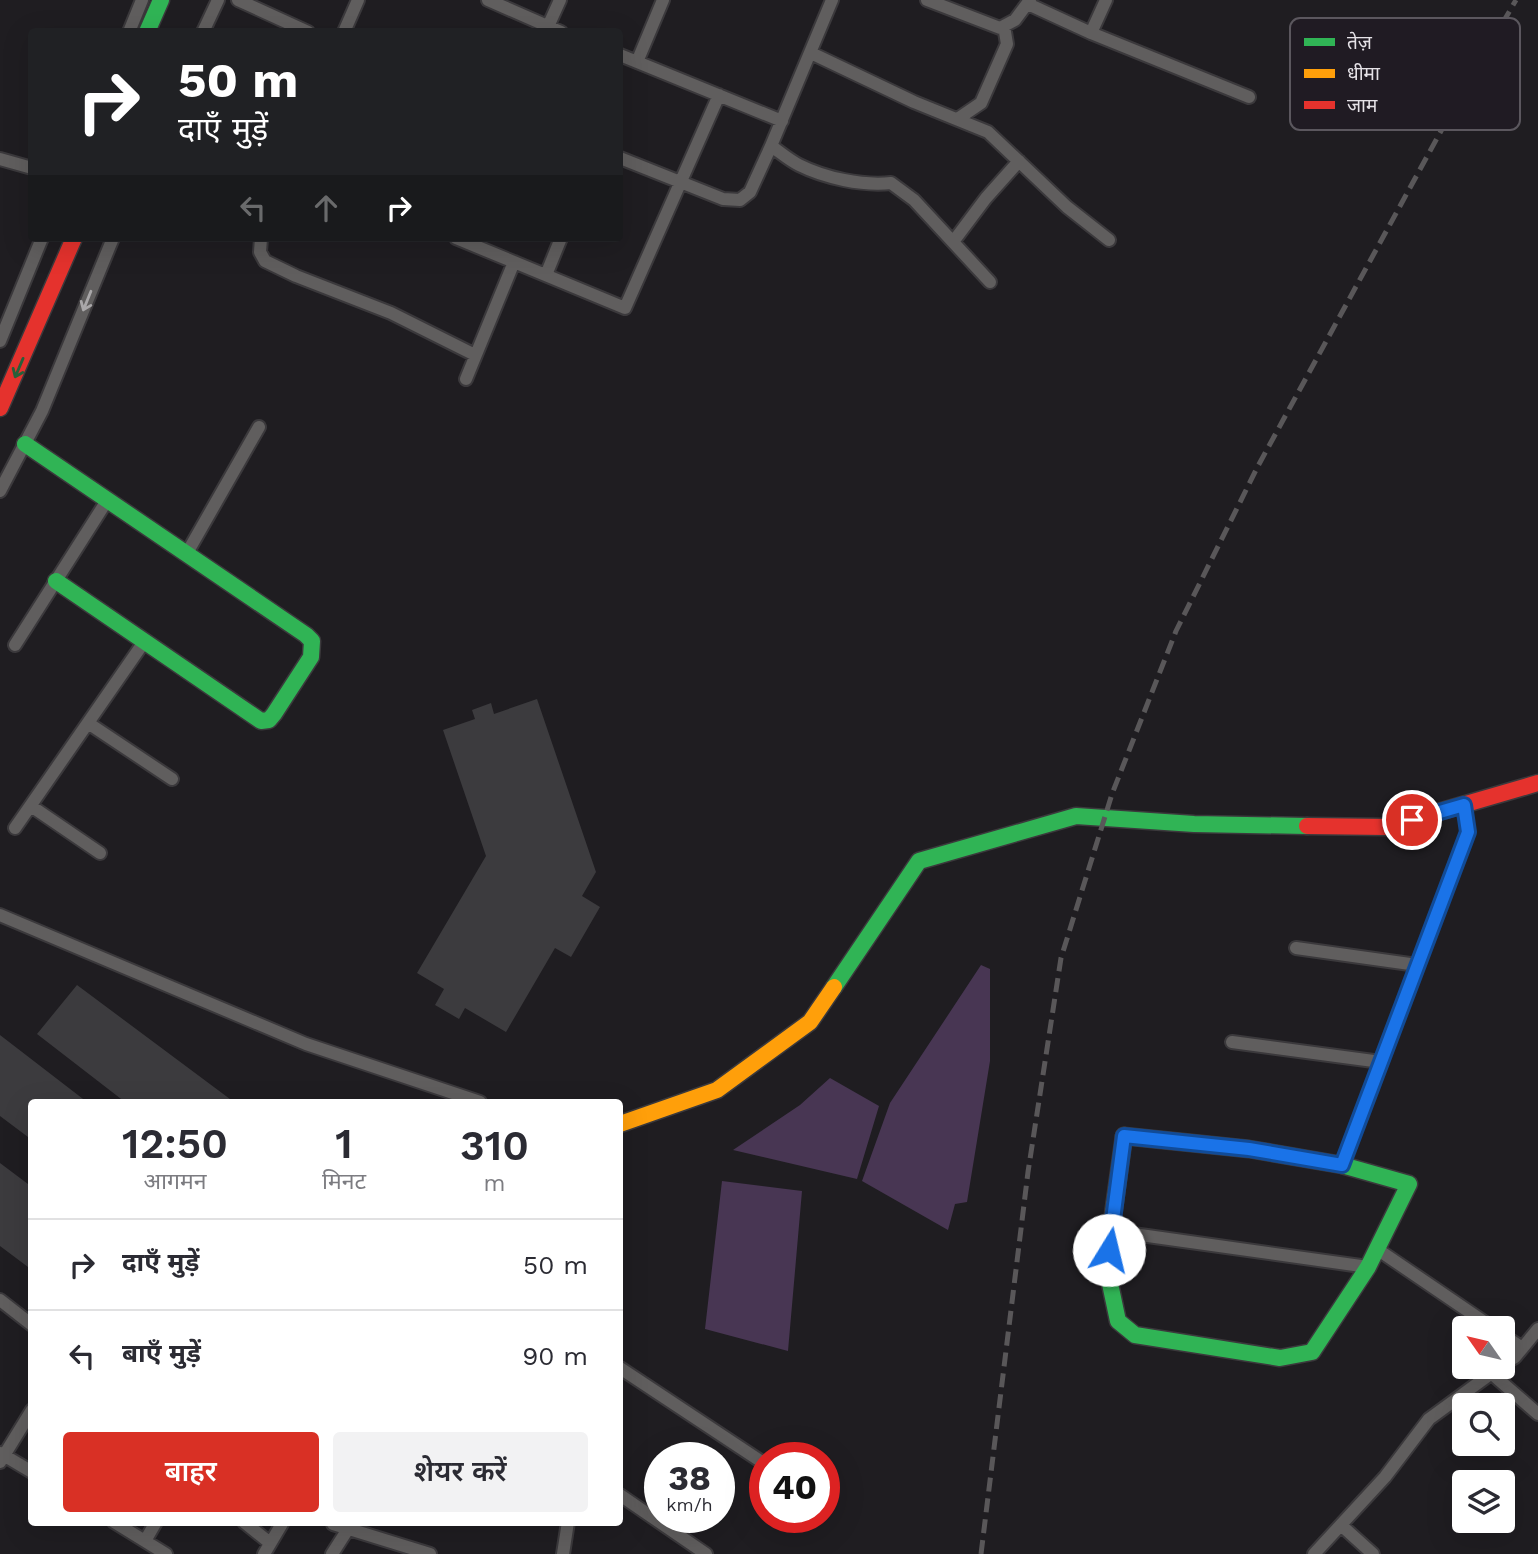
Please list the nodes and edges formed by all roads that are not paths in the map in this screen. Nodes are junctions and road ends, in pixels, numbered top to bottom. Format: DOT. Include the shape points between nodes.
graph roads {
  1 [pos="142,0"];
  2 [pos="161,0"];
  3 [pos="176,0"];
  4 [pos="218,0"];
  5 [pos="238,0"];
  6 [pos="358,0"];
  7 [pos="488,0"];
  8 [pos="559,0"];
  9 [pos="663,0"];
  10 [pos="832,0"];
  11 [pos="928,0"];
  12 [pos="1106,0"];
  13 [pos="1029,2"];
  14 [pos="1004,26"];
  15 [pos="131,28"];
  16 [pos="149,28"];
  17 [pos="164,28"];
  18 [pos="205,28"];
  19 [pos="299,28"];
  20 [pos="346,28"];
  21 [pos="545,28"];
  22 [pos="547,28"];
  23 [pos="1091,33"];
  24 [pos="811,53"];
  25 [pos="623,56"];
  26 [pos="637,62"];
  27 [pos="719,95"];
  28 [pos="1249,97"];
  29 [pos="959,118"];
  30 [pos="782,121"];
  31 [pos="771,146"];
  32 [pos="0,159"];
  33 [pos="623,159"];
  34 [pos="1019,161"];
  35 [pos="28,167"];
  36 [pos="682,183"];
  37 [pos="1109,240"];
  38 [pos="40,242"];
  39 [pos="55,242"];
  40 [pos="72,242"];
  41 [pos="111,242"];
  42 [pos="261,242"];
  43 [pos="467,242"];
  44 [pos="559,242"];
  45 [pos="953,242"];
  46 [pos="514,262"];
  47 [pos="546,275"];
  48 [pos="990,282"];
  49 [pos="0,341"];
  50 [pos="475,355"];
  51 [pos="0,372"];
  52 [pos="466,379"];
  53 [pos="0,408"];
  54 [pos="259,427"];
  55 [pos="24,444"];
  56 [pos="0,491"];
  57 [pos="108,499"];
  58 [pos="187,553"];
  59 [pos="56,581"];
  60 [pos="144,642"];
  61 [pos="15,645"];
  62 [pos="88,723"];
  63 [pos="172,779"];
  64 [pos="1538,783"];
  65 [pos="1464,805"];
  66 [pos="31,806"];
  67 [pos="15,828"];
  68 [pos="100,853"];
  69 [pos="0,915"];
  70 [pos="1296,948"];
  71 [pos="1417,965"];
  72 [pos="1232,1042"];
  73 [pos="1381,1062"];
  74 [pos="471,1099"];
  75 [pos="623,1123"];
  76 [pos="1342,1165"];
  77 [pos="1112,1231"];
  78 [pos="1377,1249"];
  79 [pos="1368,1267"];
  80 [pos="0,1300"];
  81 [pos="1475,1316"];
  82 [pos="28,1322"];
  83 [pos="1538,1329"];
  84 [pos="1516,1344"];
  85 [pos="1522,1348"];
  86 [pos="1516,1353"];
  87 [pos="623,1370"];
  88 [pos="1483,1379"];
  89 [pos="1508,1379"];
  90 [pos="1538,1414"];
  91 [pos="28,1416"];
  92 [pos="749,1453"];
  93 [pos="1,1457"];
  94 [pos="28,1470"];
  95 [pos="623,1497"];
  96 [pos="1341,1525"];
  97 [pos="121,1526"];
  98 [pos="154,1526"];
  99 [pos="248,1526"];
  100 [pos="281,1526"];
  101 [pos="339,1526"];
  102 [pos="567,1526"];
  103 [pos="348,1529"];
  104 [pos="145,1541"];
  105 [pos="267,1548"];
  106 [pos="166,1554"];
  107 [pos="332,1554"];
  108 [pos="430,1554"];
  109 [pos="563,1554"];
  110 [pos="706,1554"];
  111 [pos="1314,1554"];
  112 [pos="1373,1554"];
  1 -- 15 [label="street"];
  2 -- 16 [label="main road"];
  3 -- 17 [label="main road"];
  4 -- 18 [label="street"];
  5 -- 19 [label="street"];
  6 -- 20 [label="street"];
  7 -- 21 [label="street"];
  8 -- 22 [label="street"];
  9 -- 26 [label="street"];
  10 -- 24 [label="street"];
  11 -- 14 [label="street"];
  12 -- 23 [label="street"];
  13 -- 14 [label="street"];
  13 -- 23 [label="street"];
  14 -- 29 [label="street" via="1007,44 981,103"];
  23 -- 28 [label="street"];
  24 -- 29 [label="street"];
  24 -- 30 [label="street"];
  25 -- 26 [label="street"];
  26 -- 27 [label="street"];
  27 -- 30 [label="street"];
  27 -- 36 [label="street"];
  29 -- 34 [label="street" via="988,132"];
  30 -- 31 [label="street"];
  31 -- 36 [label="street" via="750,192 740,200"];
  31 -- 45 [label="street" via="799,165 839,178 891,183 914,200"];
  32 -- 35 [label="street"];
  33 -- 36 [label="street"];
  34 -- 37 [label="street" via="1066,207"];
  34 -- 45 [label="street"];
  36 -- 47 [label="street" via="625,308"];
  38 -- 49 [label="street"];
  39 -- 51 [label="main road"];
  40 -- 53 [label="main road, one-way"];
  41 -- 55 [label="street, one-way"];
  42 -- 50 [label="street" via="265,261 391,313"];
  43 -- 46 [label="street"];
  44 -- 47 [label="street"];
  45 -- 48 [label="street"];
  46 -- 47 [label="street"];
  46 -- 50 [label="street"];
  50 -- 52 [label="street"];
  54 -- 58 [label="street"];
  55 -- 56 [label="street"];
  55 -- 57 [label="main road"];
  57 -- 58 [label="main road"];
  57 -- 59 [label="street"];
  58 -- 60 [label="main road" via="306,635 312,641 311,657 274,714 261,721"];
  59 -- 60 [label="main road"];
  59 -- 61 [label="street"];
  60 -- 62 [label="street"];
  62 -- 63 [label="street"];
  62 -- 66 [label="street"];
  64 -- 65 [label="main road"];
  65 -- 71 [label="street" via="1468,832"];
  65 -- 75 [label="main road" via="1387,827 1194,824 1076,816 919,861 810,1022 717,1090"];
  66 -- 67 [label="street"];
  66 -- 68 [label="street"];
  69 -- 74 [label="street" via="306,1044"];
  70 -- 71 [label="street"];
  71 -- 73 [label="street"];
  72 -- 73 [label="street"];
  73 -- 76 [label="street"];
  76 -- 77 [label="main road" via="1249,1149 1124,1136"];
  76 -- 78 [label="main road" via="1409,1184"];
  77 -- 79 [label="street"];
  77 -- 79 [label="main road" via="1105,1270 1118,1321 1135,1335 1280,1358 1312,1352"];
  78 -- 79 [label="main road"];
  78 -- 81 [label="street"];
  80 -- 82 [label="street"];
  83 -- 85 [label="street"];
  84 -- 85 [label="street"];
  85 -- 86 [label="street"];
  87 -- 92 [label="street"];
  88 -- 96 [label="street" via="1429,1419"];
  89 -- 90 [label="street"];
  91 -- 93 [label="street"];
  93 -- 94 [label="street"];
  95 -- 110 [label="street"];
  96 -- 111 [label="street"];
  96 -- 112 [label="street"];
  97 -- 104 [label="street"];
  98 -- 104 [label="street"];
  99 -- 105 [label="street"];
  100 -- 105 [label="street"];
  101 -- 103 [label="street"];
  102 -- 109 [label="street"];
  103 -- 107 [label="street"];
  103 -- 108 [label="street"];
  104 -- 106 [label="street"];
}
